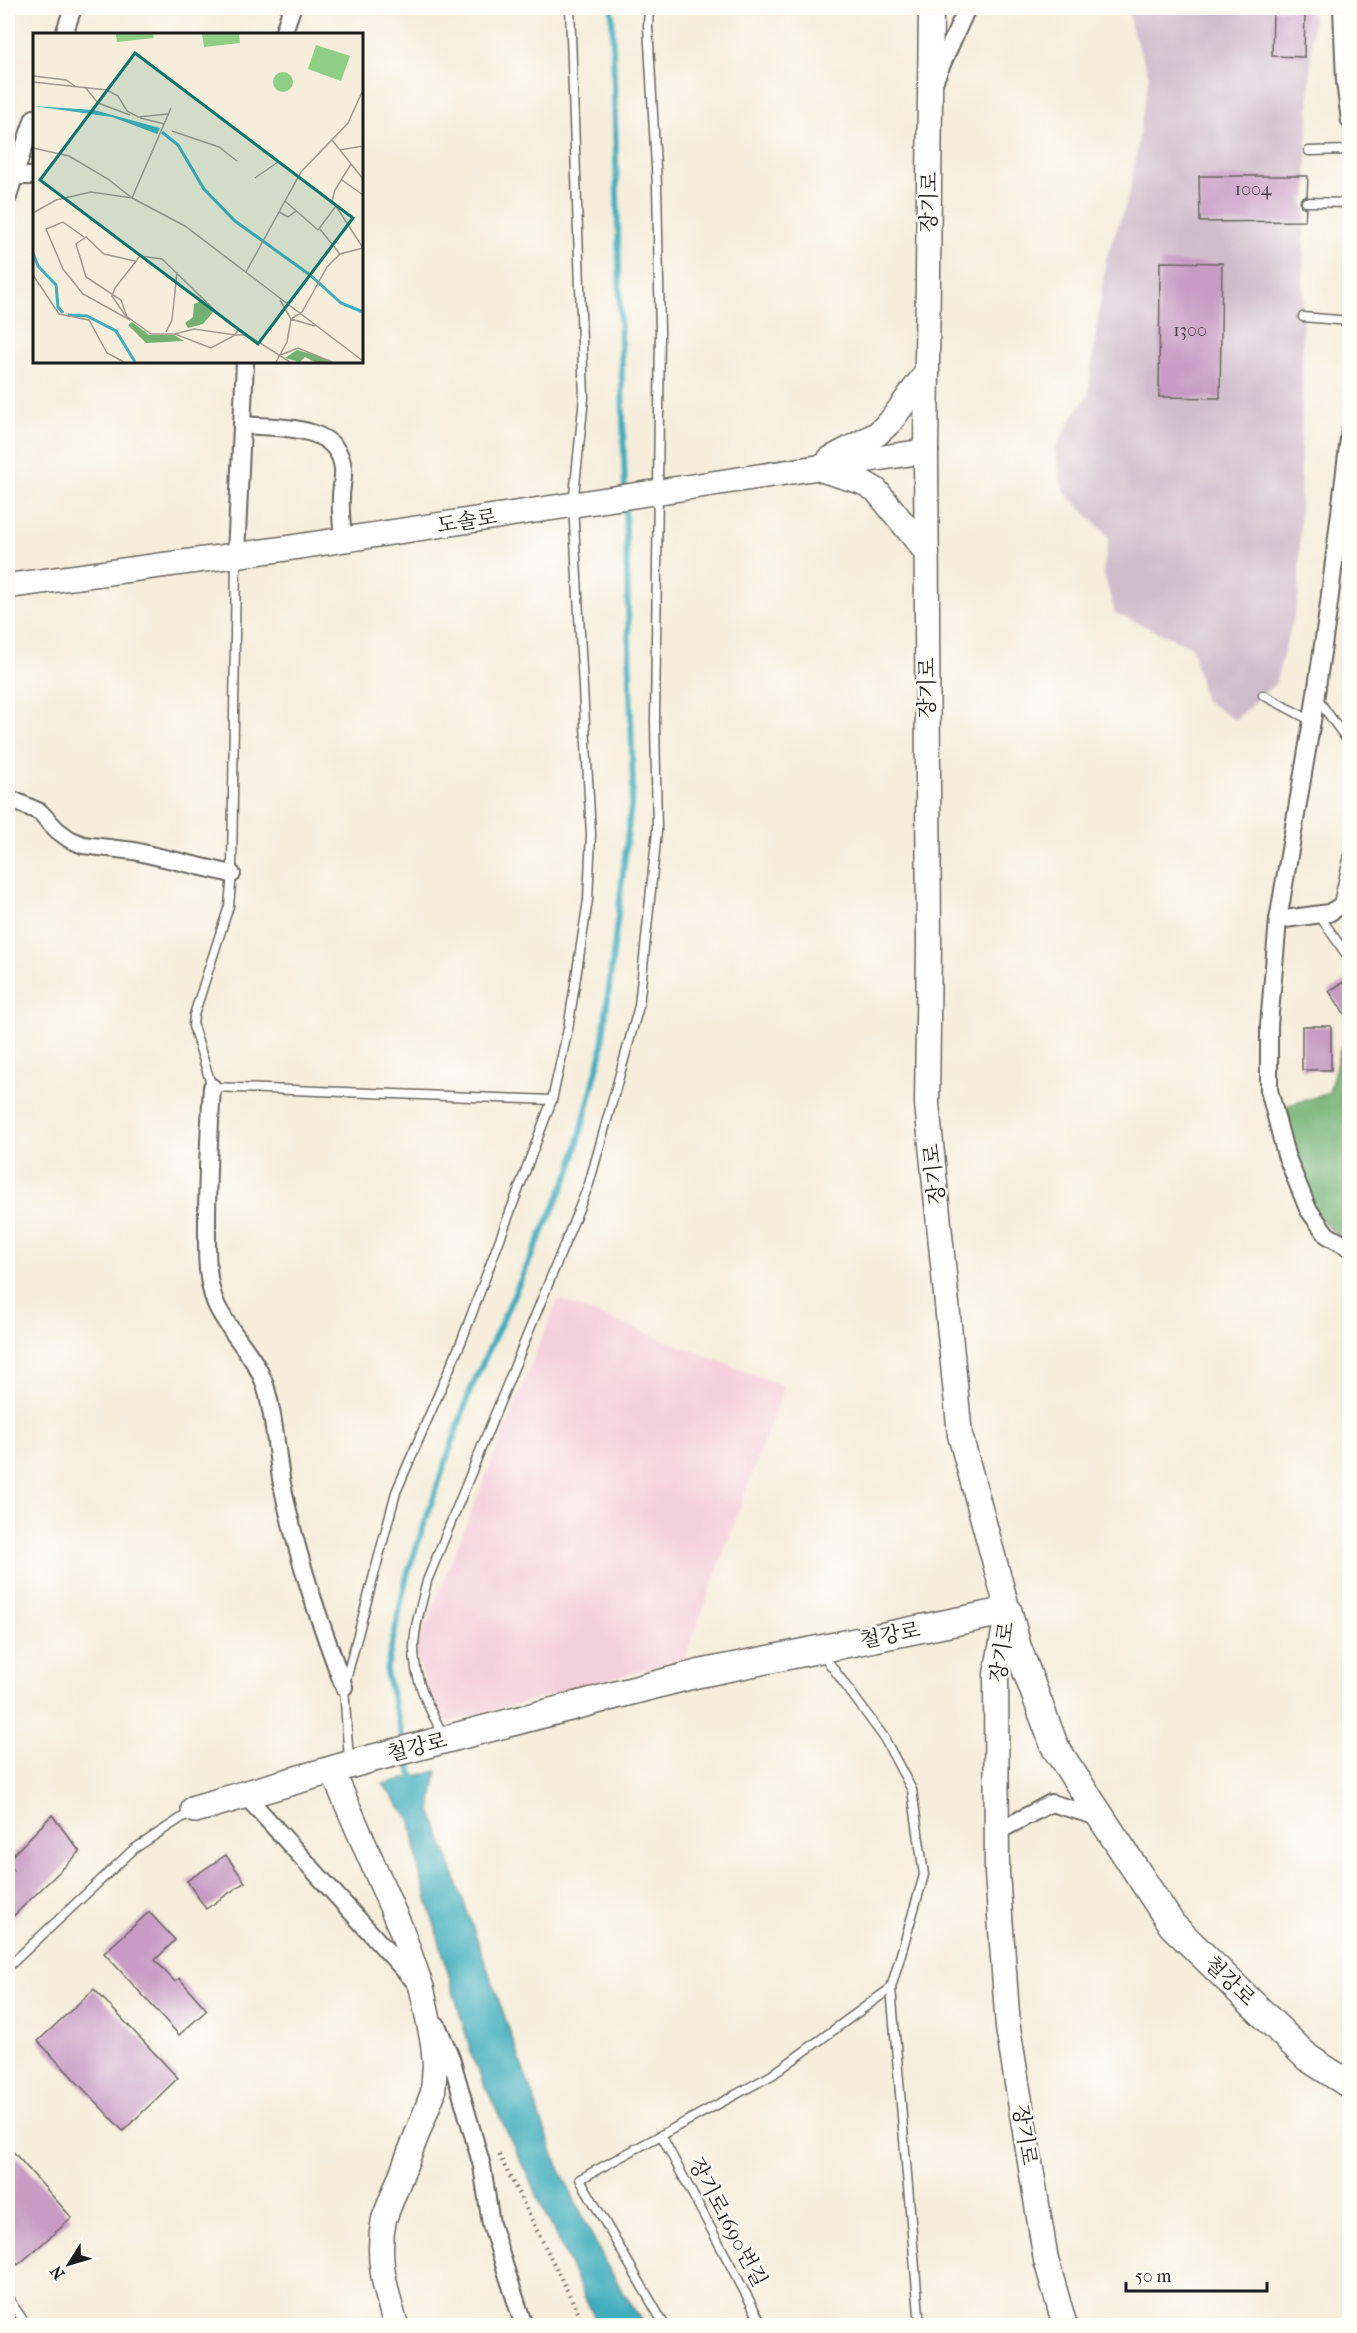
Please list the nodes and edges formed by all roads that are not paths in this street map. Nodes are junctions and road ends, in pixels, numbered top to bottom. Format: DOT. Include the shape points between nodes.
graph roads {
  1 [pos="74,8"];
  2 [pos="292,8"];
  3 [pos="570,8"];
  4 [pos="649,8"];
  5 [pos="931,8"];
  6 [pos="967,8"];
  7 [pos="1342,8"];
  8 [pos="64,33"];
  9 [pos="283,33"];
  10 [pos="930,91"];
  11 [pos="1350,120"];
  12 [pos="33,121"];
  13 [pos="1350,150"];
  14 [pos="1309,151"];
  15 [pos="14,176"];
  16 [pos="33,176"];
  17 [pos="8,197"];
  18 [pos="1306,202"];
  19 [pos="1350,203"];
  20 [pos="1303,317"];
  21 [pos="1350,321"];
  22 [pos="245,363"];
  23 [pos="927,372"];
  24 [pos="242,425"];
  25 [pos="1350,430"];
  26 [pos="926,451"];
  27 [pos="815,467"];
  28 [pos="653,493"];
  29 [pos="581,503"];
  30 [pos="344,539"];
  31 [pos="927,553"];
  32 [pos="236,555"];
  33 [pos="8,586"];
  34 [pos="1263,695"];
  35 [pos="1316,696"];
  36 [pos="1312,721"];
  37 [pos="1348,738"];
  38 [pos="8,798"];
  39 [pos="1350,850"];
  40 [pos="232,874"];
  41 [pos="1343,904"];
  42 [pos="1318,915"];
  43 [pos="1278,920"];
  44 [pos="1350,960"];
  45 [pos="212,1087"];
  46 [pos="552,1100"];
  47 [pos="1350,1248"];
  48 [pos="1008,1611"];
  49 [pos="819,1649"];
  50 [pos="344,1687"];
  51 [pos="442,1741"];
  52 [pos="349,1765"];
  53 [pos="245,1795"];
  54 [pos="195,1809"];
  55 [pos="1102,1818"];
  56 [pos="997,1832"];
  57 [pos="8,1967"];
  58 [pos="891,1988"];
  59 [pos="422,1989"];
  60 [pos="1350,2085"];
  61 [pos="661,2135"];
  62 [pos="8,2298"];
  63 [pos="27,2325"];
  64 [pos="396,2325"];
  65 [pos="524,2325"];
  66 [pos="665,2325"];
  67 [pos="763,2325"];
  68 [pos="920,2325"];
  69 [pos="1065,2325"];
  1 -- 8 [label="street"];
  2 -- 9 [label="street"];
  3 -- 29 [label="lane" via="584,398"];
  4 -- 28 [label="lane" via="660,298"];
  5 -- 10 [label="main road, 장기로"];
  6 -- 10 [label="street"];
  7 -- 11 [label="street"];
  10 -- 23 [label="main road, 장기로"];
  12 -- 15 [label="street"];
  13 -- 14 [label="lane"];
  15 -- 16 [label="street"];
  15 -- 17 [label="street"];
  18 -- 19 [label="lane"];
  20 -- 21 [label="lane"];
  22 -- 24 [label="street"];
  23 -- 26 [label="main road, 장기로"];
  23 -- 27 [label="main road" via="877,434"];
  24 -- 30 [label="street" via="320,435 334,445 343,471 340,499"];
  24 -- 32 [label="street"];
  25 -- 35 [label="street"];
  26 -- 27 [label="main road, 도솔로"];
  26 -- 31 [label="main road, 장기로"];
  27 -- 28 [label="main road, 도솔로"];
  27 -- 31 [label="main road" via="876,490"];
  28 -- 29 [label="main road, 도솔로"];
  28 -- 51 [label="lane" via="657,831 639,1006 589,1184 428,1581 417,1622 415,1660 423,1694"];
  29 -- 30 [label="main road, 도솔로"];
  29 -- 46 [label="lane" via="591,834 588,900 568,1029"];
  30 -- 32 [label="main road, 도솔로"];
  31 -- 48 [label="main road, 장기로" via="927,1104 960,1435"];
  32 -- 33 [label="main road, 도솔로"];
  32 -- 40 [label="lane"];
  34 -- 36 [label="lane"];
  35 -- 36 [label="street"];
  35 -- 37 [label="lane"];
  36 -- 43 [label="street"];
  38 -- 40 [label="street" via="40,812 57,830 83,845 134,851"];
  39 -- 41 [label="lane"];
  40 -- 45 [label="lane" via="229,906 194,1015 193,1026"];
  41 -- 42 [label="street"];
  42 -- 43 [label="street"];
  42 -- 44 [label="lane"];
  43 -- 47 [label="street" via="1269,1025 1269,1089 1286,1155 1308,1209 1327,1235"];
  45 -- 46 [label="lane"];
  45 -- 50 [label="street" via="207,1173 210,1281 215,1302 264,1384 282,1484 307,1586"];
  46 -- 50 [label="lane" via="462,1340 396,1492"];
  48 -- 49 [label="main road, 철강로"];
  48 -- 55 [label="main road, 철강로" via="1017,1646 1056,1747"];
  48 -- 56 [label="main road, 장기로" via="996,1674"];
  49 -- 51 [label="main road, 철강로" via="697,1674"];
  49 -- 58 [label="lane" via="883,1736 912,1790 924,1875"];
  50 -- 52 [label="lane"];
  51 -- 52 [label="main road, 철강로"];
  52 -- 53 [label="main road, 철강로"];
  52 -- 59 [label="main road"];
  53 -- 54 [label="main road, 철강로"];
  53 -- 59 [label="street"];
  54 -- 57 [label="lane" via="134,1849"];
  55 -- 56 [label="street" via="1051,1803"];
  55 -- 60 [label="main road, 철강로" via="1172,1925 1308,2058"];
  56 -- 69 [label="main road, 장기로" via="1008,2028 1046,2260"];
  58 -- 61 [label="lane" via="772,2075"];
  58 -- 68 [label="lane"];
  59 -- 64 [label="main road" via="433,2043 433,2093 381,2235 380,2263"];
  59 -- 65 [label="street" via="451,2058 482,2166 491,2224"];
  61 -- 66 [label="lane" via="580,2179"];
  61 -- 67 [label="lane, 장기로1690번길"];
  62 -- 63 [label="lane"];
}
